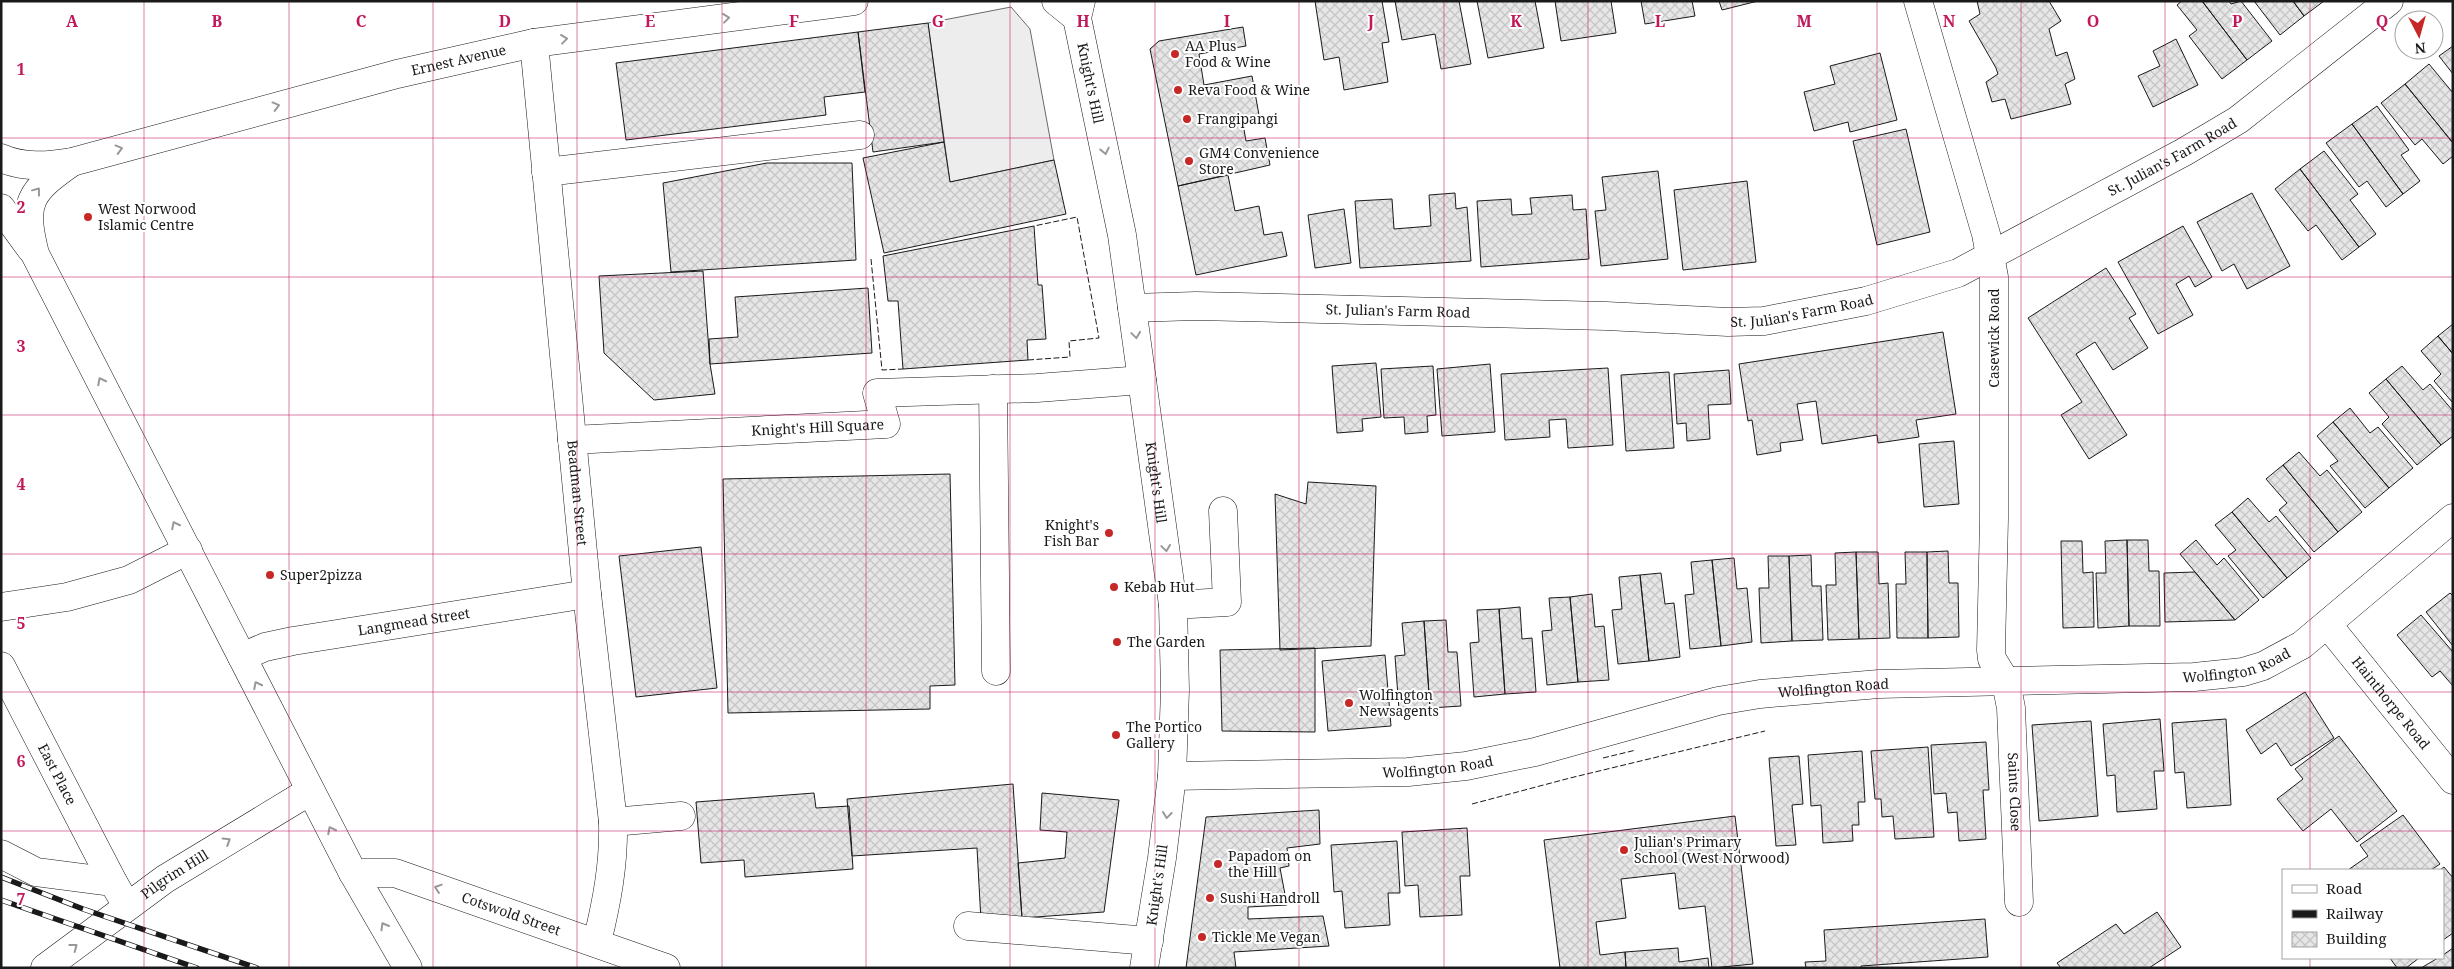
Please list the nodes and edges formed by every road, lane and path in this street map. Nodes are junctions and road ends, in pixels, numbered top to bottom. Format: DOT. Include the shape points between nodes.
graph roads {
  1 [pos="854,1"];
  2 [pos="1056,1"];
  3 [pos="1918,1"];
  4 [pos="2389,1"];
  5 [pos="1079,9"];
  6 [pos="534,43"];
  7 [pos="860,135"];
  8 [pos="1,158"];
  9 [pos="72,162"];
  10 [pos="546,172"];
  11 [pos="1,208"];
  12 [pos="35,254"];
  13 [pos="1991,256"];
  14 [pos="1132,308"];
  15 [pos="1142,380"];
  16 [pos="993,389"];
  17 [pos="572,440"];
  18 [pos="1223,511"];
  19 [pos="2453,518"];
  20 [pos="188,550"];
  21 [pos="586,594"];
  22 [pos="1173,605"];
  23 [pos="1,607"];
  24 [pos="2328,625"];
  25 [pos="242,657"];
  26 [pos="1,666"];
  27 [pos="996,671"];
  28 [pos="2006,682"];
  29 [pos="1172,776"];
  30 [pos="2453,780"];
  31 [pos="310,791"];
  32 [pos="681,816"];
  33 [pos="613,822"];
  34 [pos="1,854"];
  35 [pos="353,873"];
  36 [pos="113,882"];
  37 [pos="2019,902"];
  38 [pos="128,906"];
  39 [pos="968,926"];
  40 [pos="598,942"];
  41 [pos="1149,942"];
  42 [pos="46,968"];
  43 [pos="408,968"];
  44 [pos="666,968"];
  45 [pos="1144,968"];
  6 -- 1 [label="street, Ernest Avenue, one-way"];
  2 -- 5 [label="street"];
  3 -- 13 [label="street, Casewick Road"];
  4 -- 13 [label="street, St. Julian's Farm Road" via="2238,120"];
  5 -- 14 [label="street, Knight's Hill, one-way" via="1122,235"];
  9 -- 6 [label="street, Ernest Avenue, one-way" via="397,74"];
  6 -- 10 [label="street, Beadman Street"];
  7 -- 10 [label="street"];
  8 -- 9 [label="street" via="44,167"];
  12 -- 9 [label="street, one-way" via="28,225 33,194 47,179"];
  10 -- 17 [label="street, Beadman Street"];
  11 -- 12 [label="street"];
  20 -- 12 [label="street, one-way"];
  13 -- 14 [label="street, St. Julian's Farm Road" via="1958,273 1885,295 1764,321 1196,306"];
  13 -- 28 [label="street, Casewick Road" via="1995,300 1991,650 1992,659"];
  14 -- 15 [label="street, Knight's Hill, one-way"];
  15 -- 16 [label="street, Knight's Hill Square"];
  15 -- 22 [label="street, Knight's Hill, one-way"];
  16 -- 17 [label="street, Knight's Hill Square" via="877,393 886,424"];
  16 -- 27 [label="street"];
  17 -- 21 [label="street, Beadman Street"];
  18 -- 22 [label="street" via="1227,602"];
  19 -- 24 [label="street, Wolfington Road"];
  20 -- 23 [label="street" via="129,580 67,597"];
  20 -- 25 [label="street"];
  21 -- 25 [label="street, Langmead Street" via="293,641 265,647"];
  21 -- 33 [label="street, Beadman Street"];
  22 -- 29 [label="street, Knight's Hill"];
  24 -- 28 [label="street, Wolfington Road" via="2302,645 2243,672 2194,677"];
  24 -- 30 [label="street, Hainthorpe Road"];
  31 -- 25 [label="street, one-way"];
  26 -- 36 [label="street, East Place"];
  28 -- 29 [label="street, Wolfington Road" via="1879,684 1750,695 1502,760 1408,772"];
  28 -- 37 [label="street, Saints Close" via="2011,708"];
  29 -- 41 [label="street, Knight's Hill, one-way"];
  35 -- 31 [label="street, one-way"];
  38 -- 31 [label="street, Pilgrim Hill, one-way" via="173,874"];
  32 -- 33 [label="street"];
  33 -- 40 [label="street, Beadman Street" via="614,853"];
  34 -- 36 [label="street" via="36,872"];
  40 -- 35 [label="street, Cotswold Street, one-way" via="395,873"];
  43 -- 35 [label="street, one-way"];
  36 -- 38 [label="street, East Place"];
  42 -- 38 [label="street, Pilgrim Hill, one-way"];
  39 -- 41 [label="street"];
  40 -- 44 [label="street, Cotswold Street"];
  41 -- 45 [label="street, Knight's Hill"];
}
